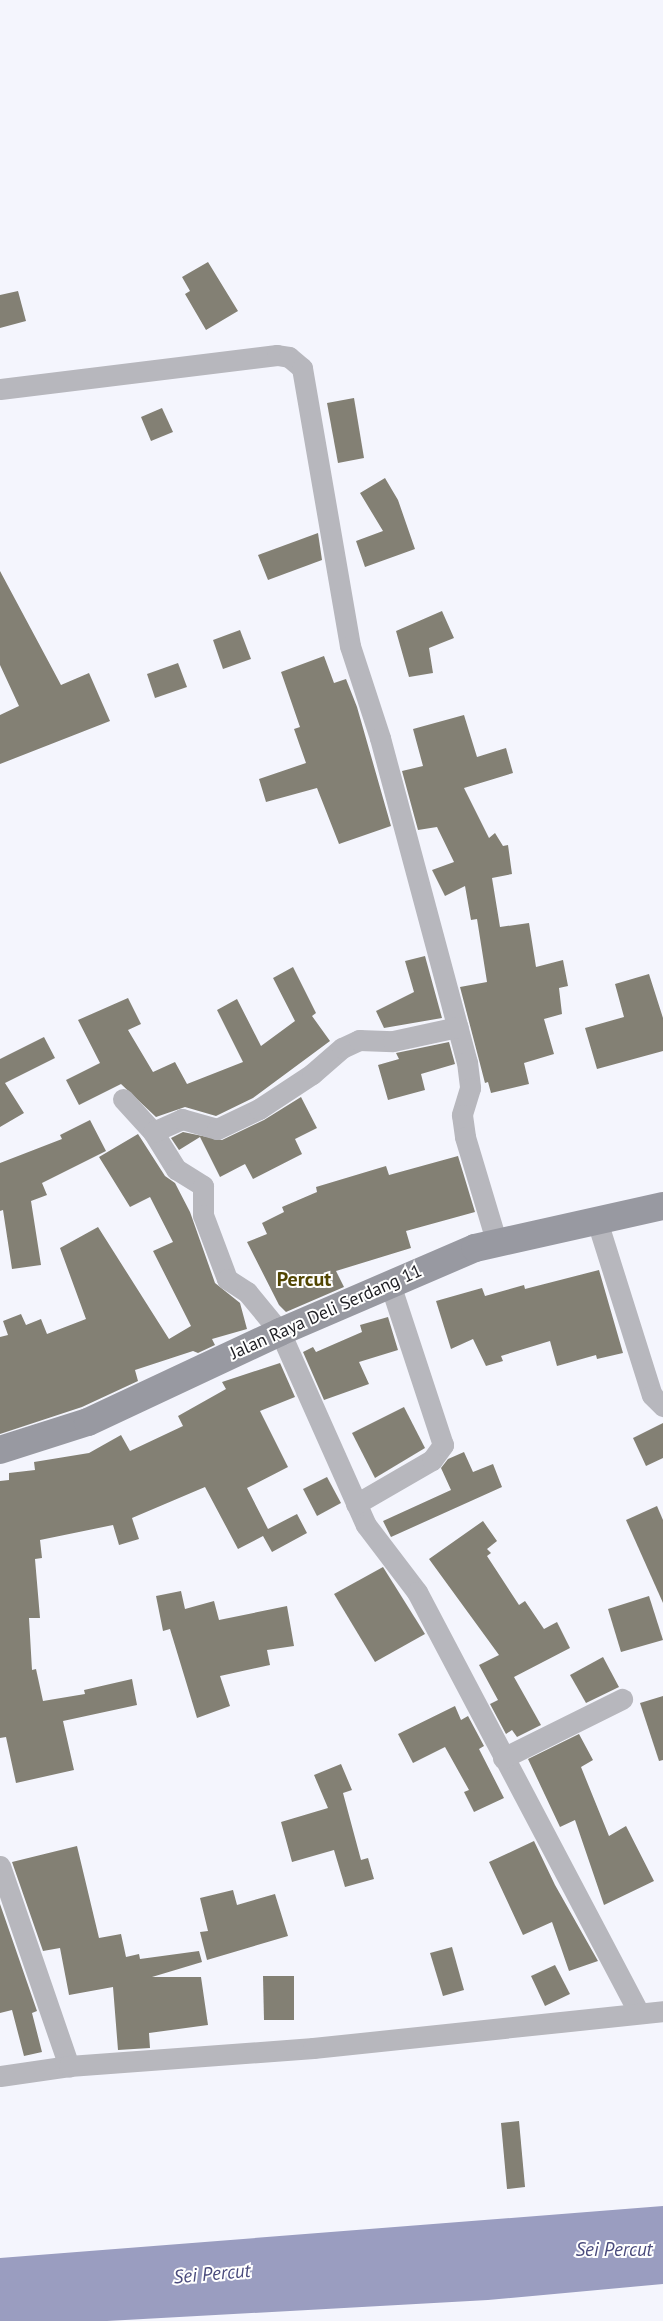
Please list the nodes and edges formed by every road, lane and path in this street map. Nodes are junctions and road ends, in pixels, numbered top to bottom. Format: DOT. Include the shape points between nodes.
graph roads {
  1 [pos="0,389"];
  2 [pos="458,1027"];
  3 [pos="123,1100"];
  4 [pos="153,1132"];
  5 [pos="663,1206"];
  6 [pos="597,1221"];
  7 [pos="497,1244"];
  8 [pos="390,1284"];
  9 [pos="280,1332"];
  10 [pos="663,1406"];
  11 [pos="0,1450"];
  12 [pos="356,1504"];
  13 [pos="622,1698"];
  14 [pos="503,1758"];
  15 [pos="0,1866"];
  16 [pos="663,2011"];
  17 [pos="639,2013"];
  18 [pos="69,2066"];
  19 [pos="0,2076"];
  1 -- 2 [label="street" via="277,355 289,357 302,368 350,646 380,738"];
  2 -- 4 [label="street" via="393,1041 359,1040 342,1048 312,1074 259,1109 216,1129 182,1119"];
  2 -- 7 [label="street" via="470,1075 462,1115 465,1137"];
  3 -- 4 [label="street"];
  4 -- 9 [label="street" via="176,1168 202,1186 203,1215 228,1280 247,1292"];
  5 -- 6 [label="street, Jalan Raya Deli Serdang 11"];
  6 -- 7 [label="street, Jalan Raya Deli Serdang 11"];
  6 -- 10 [label="street" via="652,1395"];
  7 -- 8 [label="street, Jalan Raya Deli Serdang 11" via="475,1248"];
  8 -- 9 [label="street, Jalan Raya Deli Serdang 11"];
  8 -- 12 [label="street" via="443,1445 432,1460"];
  9 -- 11 [label="street, Jalan Raya Deli Serdang 11" via="75,1428"];
  9 -- 12 [label="street"];
  12 -- 14 [label="street" via="382,1550 417,1592"];
  13 -- 14 [label="street"];
  14 -- 17 [label="street"];
  15 -- 18 [label="street"];
  16 -- 17 [label="street"];
  17 -- 18 [label="street" via="313,2048"];
  18 -- 19 [label="street"];
}
